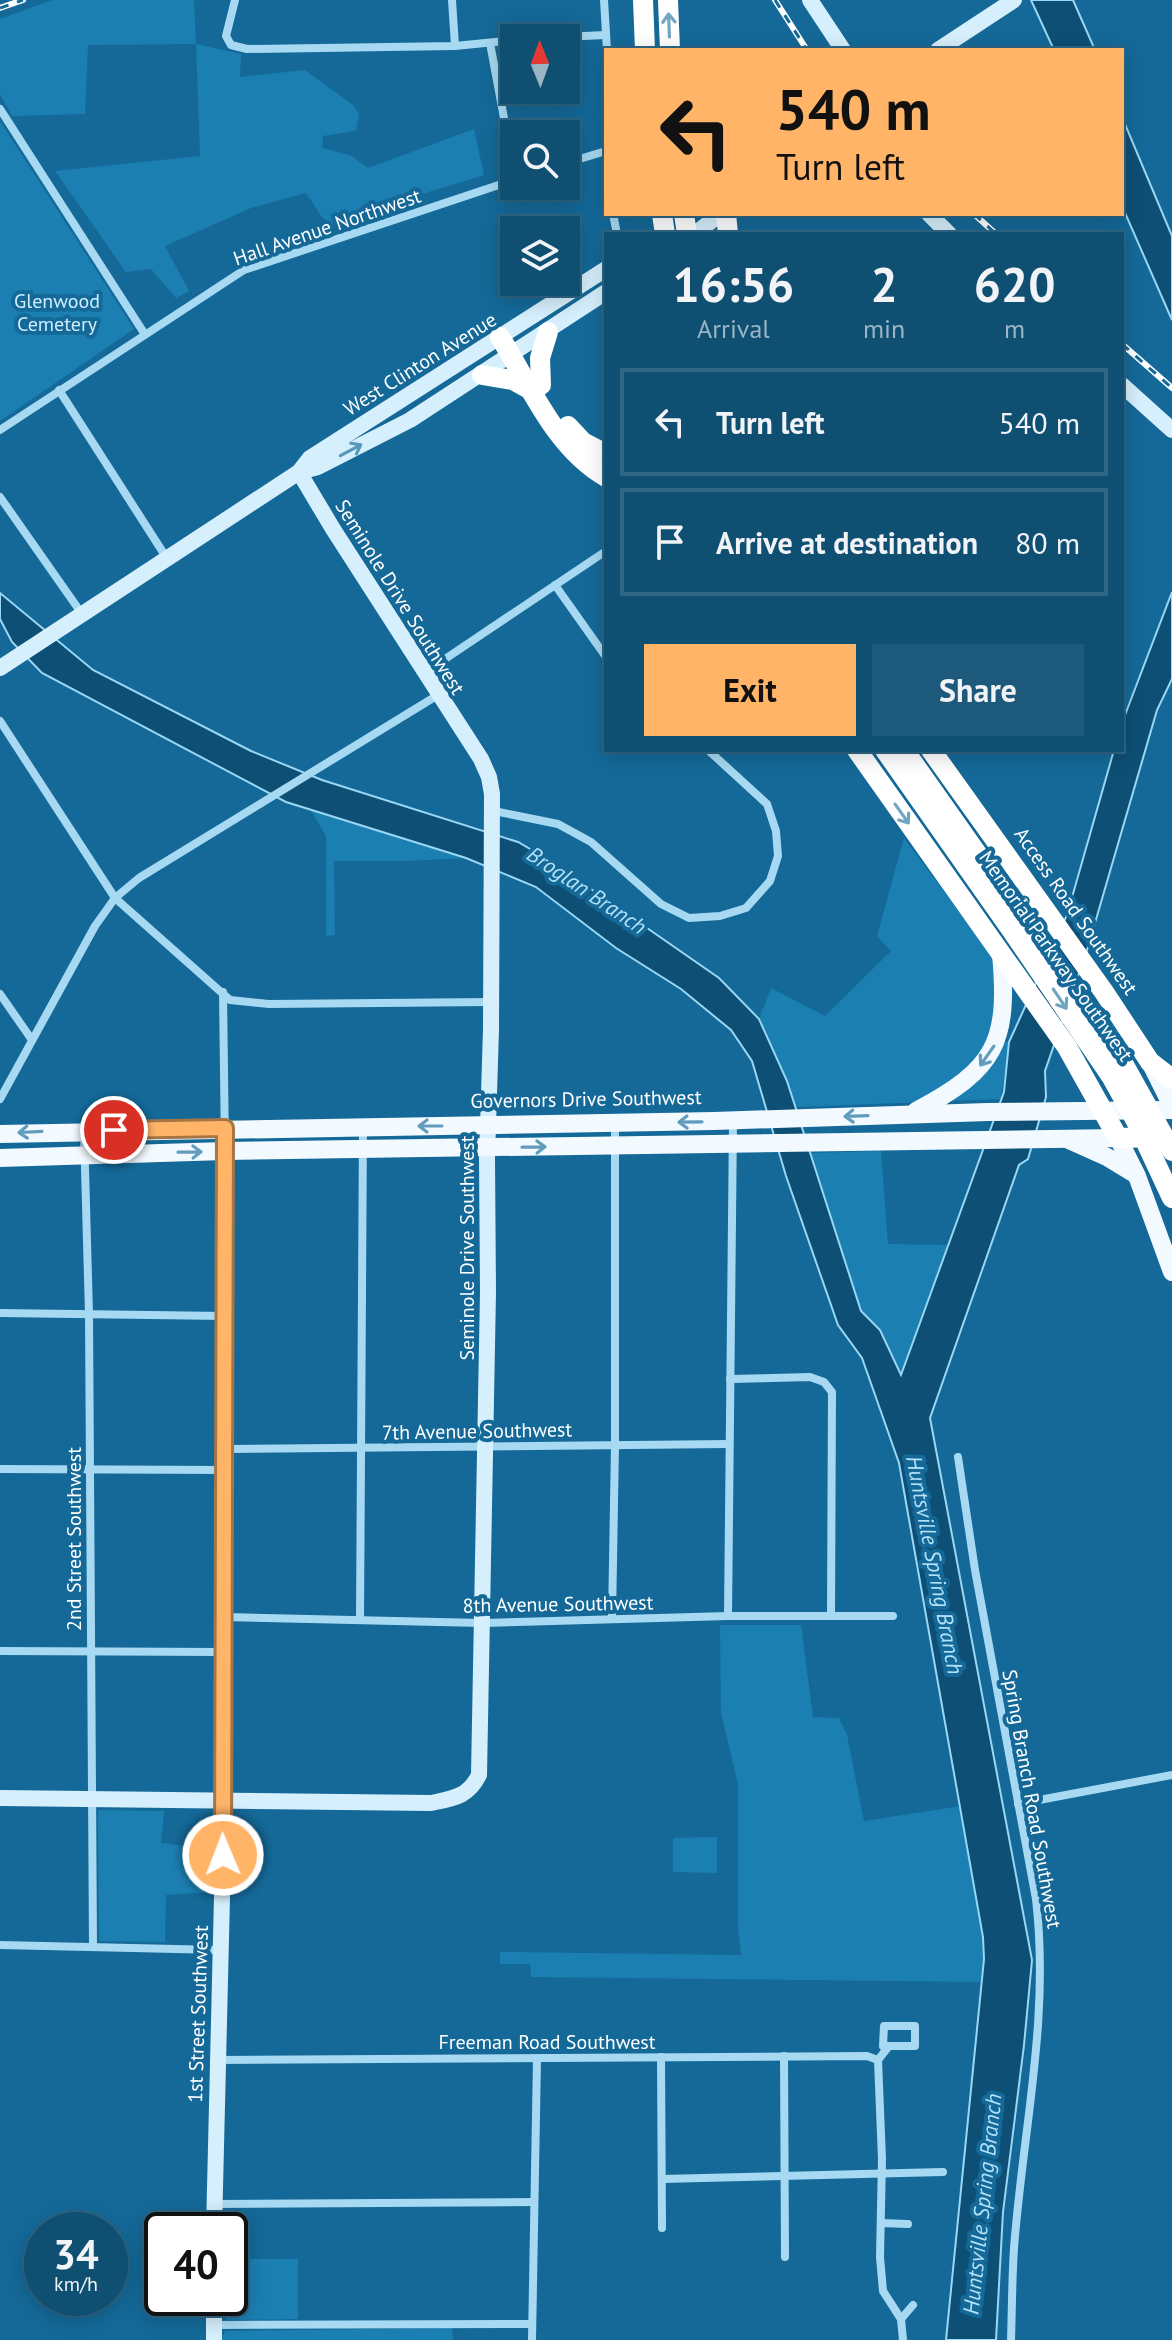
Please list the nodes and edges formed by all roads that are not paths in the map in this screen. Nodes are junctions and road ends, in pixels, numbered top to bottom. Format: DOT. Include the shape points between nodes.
graph roads {
  1 [pos="235,0"];
  2 [pos="452,0"];
  3 [pos="604,0"];
  4 [pos="643,0"];
  5 [pos="668,0"];
  6 [pos="810,0"];
  7 [pos="1014,0"];
  8 [pos="606,35"];
  9 [pos="580,36"];
  10 [pos="500,42"];
  11 [pos="490,43"];
  12 [pos="455,46"];
  13 [pos="607,48"];
  14 [pos="645,48"];
  15 [pos="670,48"];
  16 [pos="842,48"];
  17 [pos="941,48"];
  18 [pos="0,109"];
  19 [pos="504,120"];
  20 [pos="604,152"];
  21 [pos="580,159"];
  22 [pos="500,185"];
  23 [pos="688,216"];
  24 [pos="718,216"];
  25 [pos="931,216"];
  26 [pos="666,232"];
  27 [pos="698,232"];
  28 [pos="947,232"];
  29 [pos="604,270"];
  30 [pos="604,293"];
  31 [pos="548,332"];
  32 [pos="144,333"];
  33 [pos="504,335"];
  34 [pos="515,353"];
  35 [pos="482,375"];
  36 [pos="1124,387"];
  37 [pos="538,389"];
  38 [pos="59,390"];
  39 [pos="1170,428"];
  40 [pos="0,430"];
  41 [pos="604,453"];
  42 [pos="299,472"];
  43 [pos="604,476"];
  44 [pos="0,497"];
  45 [pos="604,552"];
  46 [pos="166,557"];
  47 [pos="555,585"];
  48 [pos="82,615"];
  49 [pos="604,654"];
  50 [pos="0,668"];
  51 [pos="425,675"];
  52 [pos="438,695"];
  53 [pos="0,721"];
  54 [pos="710,752"];
  55 [pos="858,752"];
  56 [pos="887,752"];
  57 [pos="905,752"];
  58 [pos="932,752"];
  59 [pos="966,799"];
  60 [pos="494,819"];
  61 [pos="115,898"];
  62 [pos="1022,926"];
  63 [pos="1001,954"];
  64 [pos="223,992"];
  65 [pos="0,994"];
  66 [pos="491,1002"];
  67 [pos="1136,1039"];
  68 [pos="32,1040"];
  69 [pos="1150,1062"];
  70 [pos="1079,1069"];
  71 [pos="1172,1079"];
  72 [pos="0,1099"];
  73 [pos="1172,1108"];
  74 [pos="1104,1109"];
  75 [pos="910,1114"];
  76 [pos="733,1121"];
  77 [pos="615,1123"];
  78 [pos="488,1125"];
  79 [pos="363,1126"];
  80 [pos="225,1128"];
  81 [pos="84,1131"];
  82 [pos="0,1134"];
  83 [pos="1172,1137"];
  84 [pos="1063,1138"];
  85 [pos="1118,1138"];
  86 [pos="911,1140"];
  87 [pos="732,1144"];
  88 [pos="615,1146"];
  89 [pos="487,1148"];
  90 [pos="363,1150"];
  91 [pos="225,1151"];
  92 [pos="1172,1151"];
  93 [pos="84,1154"];
  94 [pos="0,1158"];
  95 [pos="1172,1166"];
  96 [pos="1137,1176"];
  97 [pos="1144,1194"];
  98 [pos="1172,1198"];
  99 [pos="1172,1272"];
  100 [pos="0,1313"];
  101 [pos="89,1314"];
  102 [pos="225,1316"];
  103 [pos="730,1379"];
  104 [pos="729,1444"];
  105 [pos="615,1445"];
  106 [pos="485,1447"];
  107 [pos="361,1448"];
  108 [pos="225,1449"];
  109 [pos="958,1457"];
  110 [pos="90,1468"];
  111 [pos="0,1469"];
  112 [pos="225,1470"];
  113 [pos="728,1616"];
  114 [pos="831,1616"];
  115 [pos="893,1616"];
  116 [pos="224,1617"];
  117 [pos="612,1619"];
  118 [pos="360,1620"];
  119 [pos="482,1623"];
  120 [pos="0,1651"];
  121 [pos="91,1652"];
  122 [pos="223,1652"];
  123 [pos="1172,1775"];
  124 [pos="0,1798"];
  125 [pos="91,1798"];
  126 [pos="222,1799"];
  127 [pos="1018,1804"];
  128 [pos="0,1945"];
  129 [pos="93,1947"];
  130 [pos="220,1950"];
  131 [pos="889,2046"];
  132 [pos="784,2056"];
  133 [pos="661,2057"];
  134 [pos="537,2059"];
  135 [pos="216,2060"];
  136 [pos="878,2060"];
  137 [pos="943,2172"];
  138 [pos="881,2175"];
  139 [pos="785,2177"];
  140 [pos="662,2179"];
  141 [pos="534,2202"];
  142 [pos="214,2204"];
  143 [pos="214,2212"];
  144 [pos="881,2223"];
  145 [pos="908,2224"];
  146 [pos="662,2228"];
  147 [pos="785,2257"];
  148 [pos="913,2305"];
  149 [pos="901,2319"];
  150 [pos="532,2324"];
  151 [pos="214,2332"];
  152 [pos="532,2340"];
  153 [pos="903,2340"];
  154 [pos="1011,2340"];
  1 -- 12 [label="street" via="226,36 231,45 247,49"];
  2 -- 12 [label="street"];
  3 -- 8 [label="street"];
  4 -- 14 [label="highway"];
  15 -- 5 [label="highway, one-way"];
  6 -- 16 [label="street"];
  7 -- 17 [label="street"];
  8 -- 9 [label="street"];
  8 -- 13 [label="street"];
  10 -- 11 [label="street"];
  11 -- 12 [label="street"];
  11 -- 19 [label="street"];
  18 -- 32 [label="street"];
  20 -- 21 [label="street"];
  22 -- 32 [label="street, Hall Avenue Northwest" via="244,270"];
  23 -- 26 [label="street"];
  24 -- 27 [label="street"];
  25 -- 28 [label="street"];
  29 -- 33 [label="street, West Clinton Avenue"];
  30 -- 31 [label="street, West Clinton Avenue"];
  31 -- 34 [label="street, West Clinton Avenue"];
  31 -- 37 [label="highway"];
  32 -- 38 [label="street, Hall Avenue Northwest"];
  33 -- 34 [label="highway"];
  33 -- 42 [label="street, West Clinton Avenue" via="310,458"];
  34 -- 35 [label="street, West Clinton Avenue"];
  34 -- 37 [label="highway"];
  35 -- 37 [label="highway"];
  42 -- 35 [label="street, West Clinton Avenue, one-way" via="410,420"];
  36 -- 39 [label="street"];
  37 -- 41 [label="highway" via="572,431"];
  37 -- 43 [label="highway" via="574,452"];
  38 -- 40 [label="street, Hall Avenue Northwest"];
  38 -- 46 [label="street"];
  42 -- 46 [label="street, West Clinton Avenue"];
  42 -- 51 [label="street, Seminole Drive Southwest"];
  44 -- 48 [label="street"];
  45 -- 47 [label="street"];
  46 -- 48 [label="street, West Clinton Avenue"];
  47 -- 49 [label="street"];
  47 -- 51 [label="street"];
  48 -- 50 [label="street, West Clinton Avenue"];
  51 -- 52 [label="street, Seminole Drive Southwest"];
  52 -- 60 [label="street, Seminole Drive Southwest" via="481,759 489,777"];
  52 -- 61 [label="street" via="139,878"];
  53 -- 61 [label="street"];
  54 -- 60 [label="street" via="767,804 776,831 778,856 770,881 746,908 689,918 661,904 591,842 558,824"];
  55 -- 63 [label="highway, one-way"];
  56 -- 62 [label="highway, Memorial Parkway Southwest"];
  57 -- 62 [label="highway, Memorial Parkway Southwest"];
  58 -- 59 [label="highway, Access Road Southwest"];
  59 -- 62 [label="highway"];
  59 -- 67 [label="highway, Access Road Southwest"];
  60 -- 66 [label="street, Seminole Drive Southwest"];
  61 -- 64 [label="street"];
  61 -- 68 [label="street"];
  62 -- 92 [label="highway, Memorial Parkway Southwest, bridge" via="1109,1038"];
  62 -- 98 [label="highway, Memorial Parkway Southwest, one-way, bridge" via="1118,1087"];
  63 -- 70 [label="highway"];
  63 -- 75 [label="main road, one-way" via="1004,1009 987,1058 966,1079"];
  64 -- 66 [label="street" via="230,1000 269,1004"];
  64 -- 80 [label="street, 1st Street Southwest"];
  65 -- 68 [label="street"];
  66 -- 78 [label="street, Seminole Drive Southwest"];
  67 -- 69 [label="highway, Access Road Southwest"];
  67 -- 70 [label="highway" via="1134,1070 1126,1078 1101,1082"];
  68 -- 72 [label="street"];
  69 -- 71 [label="highway"];
  69 -- 73 [label="main road, Access Road Southwest"];
  70 -- 74 [label="highway"];
  73 -- 74 [label="main road, Governors Drive Southwest"];
  74 -- 75 [label="main road, Governors Drive Southwest"];
  74 -- 85 [label="highway"];
  75 -- 76 [label="main road, Governors Drive Southwest, one-way"];
  75 -- 86 [label="street"];
  76 -- 77 [label="main road, Governors Drive Southwest, one-way"];
  76 -- 87 [label="street"];
  77 -- 78 [label="main road, Governors Drive Southwest"];
  77 -- 88 [label="street"];
  78 -- 79 [label="main road, Governors Drive Southwest, one-way"];
  78 -- 89 [label="street, Seminole Drive Southwest"];
  79 -- 80 [label="main road, Governors Drive Southwest"];
  79 -- 90 [label="street"];
  80 -- 81 [label="main road, Governors Drive Southwest"];
  80 -- 91 [label="street, 1st Street Southwest"];
  81 -- 82 [label="main road, Governors Drive Southwest, one-way"];
  81 -- 93 [label="street, 2nd Street Southwest"];
  83 -- 85 [label="highway"];
  84 -- 85 [label="main road"];
  84 -- 86 [label="main road"];
  84 -- 96 [label="main road" via="1109,1157"];
  85 -- 96 [label="main road"];
  86 -- 87 [label="main road"];
  87 -- 88 [label="main road"];
  87 -- 103 [label="street"];
  89 -- 88 [label="main road, one-way"];
  88 -- 105 [label="street"];
  89 -- 90 [label="main road"];
  89 -- 106 [label="street, Seminole Drive Southwest"];
  90 -- 91 [label="main road"];
  90 -- 107 [label="street"];
  93 -- 91 [label="main road, one-way"];
  91 -- 102 [label="street, 1st Street Southwest"];
  93 -- 94 [label="main road"];
  93 -- 101 [label="street, 2nd Street Southwest"];
  95 -- 97 [label="main road" via="1151,1177"];
  96 -- 97 [label="main road"];
  97 -- 99 [label="main road"];
  100 -- 101 [label="street"];
  101 -- 102 [label="street"];
  101 -- 110 [label="street, 2nd Street Southwest"];
  102 -- 108 [label="street, 1st Street Southwest"];
  103 -- 104 [label="street"];
  103 -- 114 [label="street" via="810,1377 832,1392"];
  104 -- 105 [label="street, 7th Avenue Southwest"];
  104 -- 113 [label="street"];
  105 -- 106 [label="street, 7th Avenue Southwest"];
  105 -- 117 [label="street"];
  106 -- 107 [label="street, 7th Avenue Southwest"];
  106 -- 119 [label="street, Seminole Drive Southwest"];
  107 -- 108 [label="street, 7th Avenue Southwest"];
  107 -- 118 [label="street"];
  108 -- 112 [label="street, 1st Street Southwest"];
  109 -- 127 [label="street, Spring Branch Road Southwest"];
  110 -- 111 [label="street"];
  110 -- 112 [label="street"];
  110 -- 121 [label="street, 2nd Street Southwest"];
  112 -- 116 [label="street, 1st Street Southwest"];
  113 -- 114 [label="street, 8th Avenue Southwest"];
  113 -- 117 [label="street, 8th Avenue Southwest"];
  114 -- 115 [label="street, 8th Avenue Southwest"];
  116 -- 118 [label="street, 8th Avenue Southwest"];
  116 -- 122 [label="street, 1st Street Southwest"];
  117 -- 119 [label="street, 8th Avenue Southwest"];
  118 -- 119 [label="street, 8th Avenue Southwest"];
  119 -- 126 [label="street, Seminole Drive Southwest" via="480,1760 471,1789 431,1803"];
  120 -- 121 [label="street"];
  121 -- 122 [label="street"];
  121 -- 125 [label="street, 2nd Street Southwest"];
  122 -- 126 [label="street, 1st Street Southwest"];
  123 -- 127 [label="street"];
  124 -- 125 [label="street"];
  125 -- 126 [label="street"];
  125 -- 129 [label="street, 2nd Street Southwest"];
  126 -- 130 [label="street, 1st Street Southwest"];
  127 -- 154 [label="street, Spring Branch Road Southwest" via="1036,1899 1042,1978 1014,2247"];
  128 -- 129 [label="street"];
  129 -- 130 [label="street"];
  130 -- 135 [label="street, 1st Street Southwest"];
  131 -- 131 [label="street" via="915,2046 915,2026 884,2026 883,2046"];
  131 -- 136 [label="street"];
  132 -- 133 [label="street, Freeman Road Southwest"];
  132 -- 136 [label="street, Freeman Road Southwest"];
  132 -- 139 [label="street"];
  133 -- 134 [label="street, Freeman Road Southwest"];
  133 -- 140 [label="street"];
  134 -- 135 [label="street, Freeman Road Southwest"];
  134 -- 141 [label="street"];
  135 -- 142 [label="street, 1st Street Southwest"];
  136 -- 138 [label="street"];
  137 -- 138 [label="street"];
  138 -- 139 [label="street"];
  138 -- 144 [label="street"];
  139 -- 140 [label="street"];
  139 -- 147 [label="street"];
  140 -- 146 [label="street"];
  141 -- 142 [label="street"];
  141 -- 150 [label="street"];
  142 -- 143 [label="street, 1st Street Southwest"];
  144 -- 145 [label="street"];
  144 -- 149 [label="street" via="883,2291"];
  148 -- 149 [label="street"];
  149 -- 153 [label="street"];
  150 -- 151 [label="street"];
  150 -- 152 [label="street"];
}
